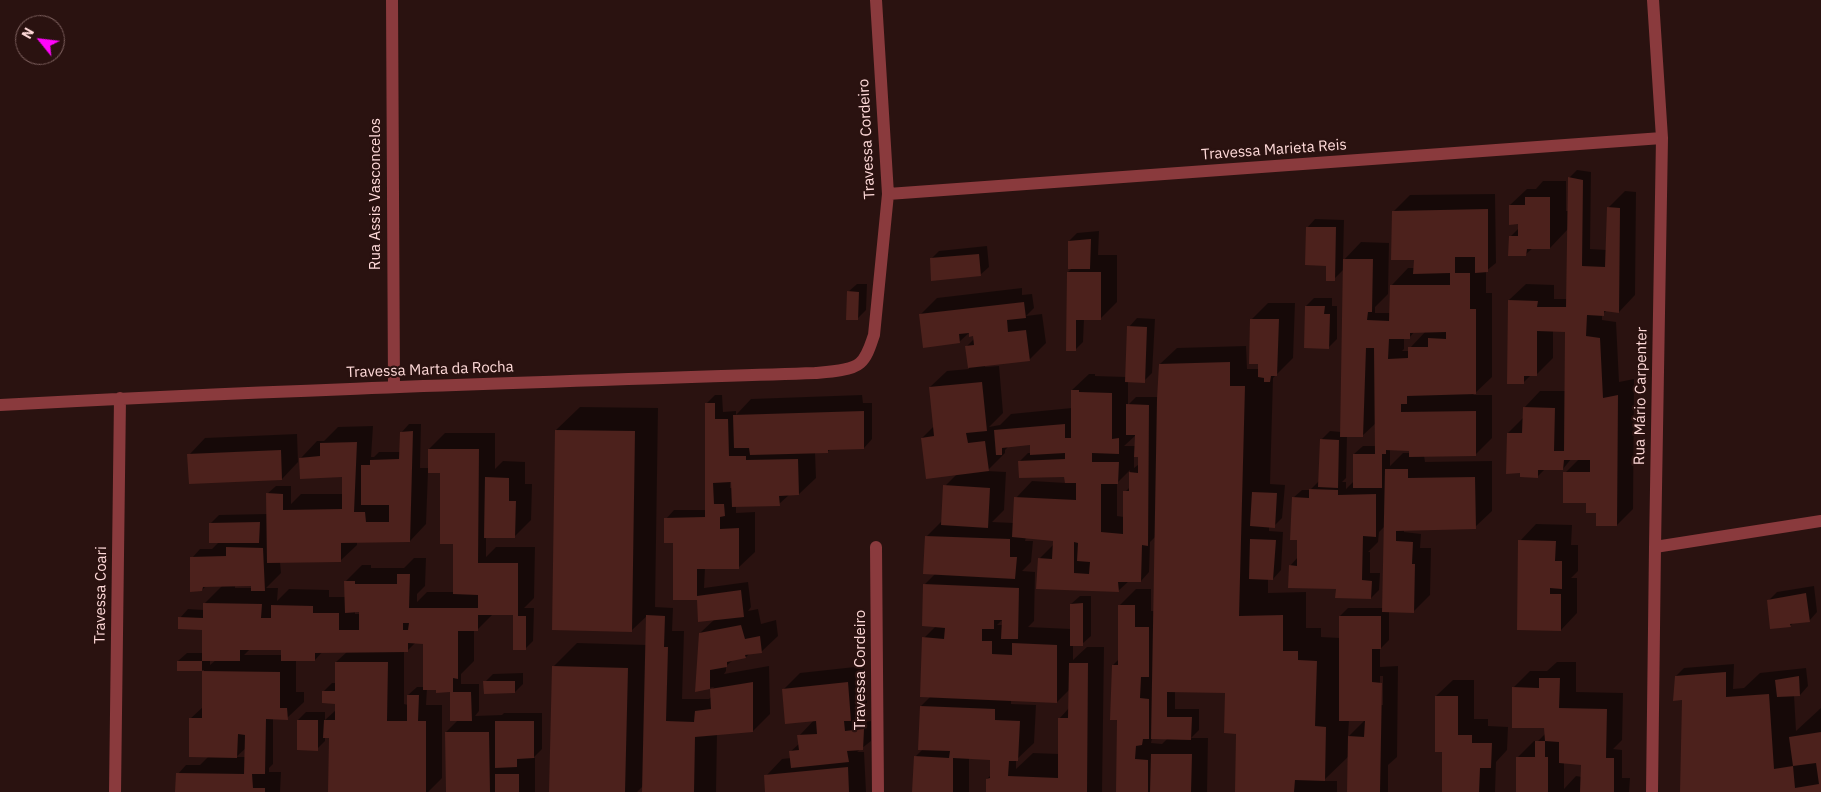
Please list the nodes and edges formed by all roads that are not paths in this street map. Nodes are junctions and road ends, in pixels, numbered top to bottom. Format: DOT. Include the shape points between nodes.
graph roads {
  1 [pos="392,0"];
  2 [pos="876,0"];
  3 [pos="1653,0"];
  4 [pos="1662,138"];
  5 [pos="888,194"];
  6 [pos="860,363"];
  7 [pos="394,387"];
  8 [pos="120,398"];
  9 [pos="0,405"];
  10 [pos="1821,521"];
  11 [pos="876,547"];
  12 [pos="1655,547"];
  13 [pos="116,792"];
  14 [pos="878,792"];
  15 [pos="1652,792"];
  1 -- 7 [label="street, Rua Assis Vasconcelos"];
  2 -- 5 [label="street, Travessa Cordeiro"];
  3 -- 4 [label="street, Rua Mário Carpenter"];
  4 -- 5 [label="street, Travessa Marieta Reis"];
  4 -- 12 [label="street, Rua Mário Carpenter"];
  5 -- 6 [label="street, Travessa Cordeiro" via="874,335"];
  6 -- 7 [label="street, Travessa Marta da Rocha" via="841,370 815,373"];
  7 -- 8 [label="street, Travessa Marta da Rocha"];
  8 -- 9 [label="street, Travessa Marta da Rocha"];
  8 -- 13 [label="street, Travessa Coari"];
  10 -- 12 [label="street"];
  11 -- 14 [label="street, Travessa Cordeiro"];
  12 -- 15 [label="street, Rua Mário Carpenter"];
}
